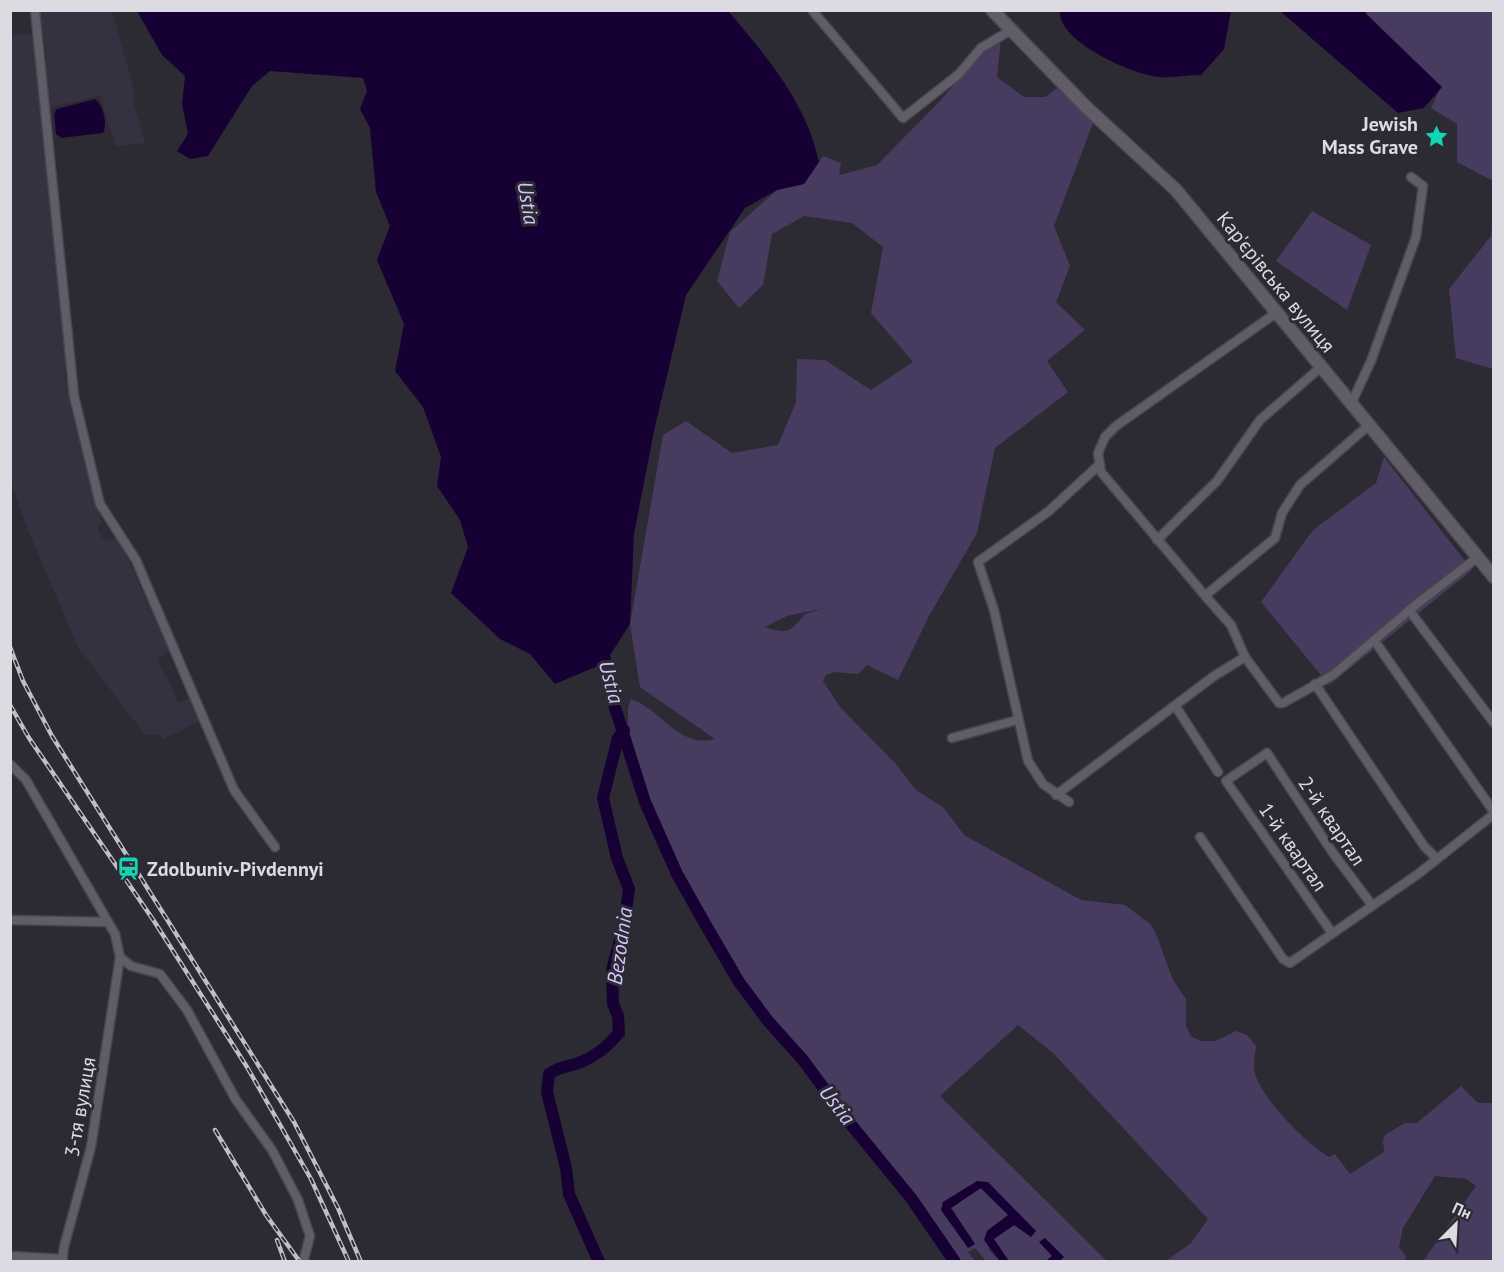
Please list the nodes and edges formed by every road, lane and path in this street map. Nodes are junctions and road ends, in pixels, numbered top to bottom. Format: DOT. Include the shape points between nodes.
graph roads {
  1 [pos="35,10"];
  2 [pos="812,10"];
  3 [pos="992,10"];
  4 [pos="1011,30"];
  5 [pos="1411,177"];
  6 [pos="1276,313"];
  7 [pos="1321,367"];
  8 [pos="1351,404"];
  9 [pos="1369,425"];
  10 [pos="1100,464"];
  11 [pos="1157,540"];
  12 [pos="1478,557"];
  13 [pos="1494,577"];
  14 [pos="1207,598"];
  15 [pos="1409,610"];
  16 [pos="1374,640"];
  17 [pos="1245,657"];
  18 [pos="1315,684"];
  19 [pos="1176,707"];
  20 [pos="1017,720"];
  21 [pos="1494,723"];
  22 [pos="952,738"];
  23 [pos="1267,753"];
  24 [pos="10,764"];
  25 [pos="1218,772"];
  26 [pos="1056,795"];
  27 [pos="1069,802"];
  28 [pos="1494,813"];
  29 [pos="1200,837"];
  30 [pos="275,848"];
  31 [pos="1437,859"];
  32 [pos="1372,905"];
  33 [pos="10,920"];
  34 [pos="108,922"];
  35 [pos="1332,933"];
  36 [pos="120,957"];
  37 [pos="10,1256"];
  38 [pos="62,1260"];
  39 [pos="305,1262"];
  1 -- 30 [label="street" via="74,396 100,504 136,560 234,790"];
  2 -- 4 [label="street" via="903,118 959,74 981,48"];
  3 -- 4 [label="street, Кар'єрівська вулиця"];
  4 -- 6 [label="street, Кар'єрівська вулиця" via="1086,107 1176,190"];
  5 -- 8 [label="street" via="1423,186 1416,237 1371,361"];
  6 -- 7 [label="street, Кар'єрівська вулиця"];
  6 -- 10 [label="street" via="1116,426 1105,437 1098,453"];
  7 -- 8 [label="street, Кар'єрівська вулиця"];
  7 -- 11 [label="street" via="1260,420 1217,481"];
  8 -- 9 [label="street, Кар'єрівська вулиця"];
  9 -- 12 [label="street, Кар'єрівська вулиця"];
  9 -- 14 [label="street" via="1300,485 1282,513 1275,537 1211,588"];
  10 -- 11 [label="street" via="1101,472 1116,492"];
  10 -- 20 [label="street" via="1049,511 978,562 994,610"];
  11 -- 14 [label="street"];
  12 -- 13 [label="street, Кар'єрівська вулиця"];
  12 -- 15 [label="street"];
  14 -- 17 [label="street" via="1231,625"];
  15 -- 16 [label="street"];
  15 -- 21 [label="street"];
  16 -- 18 [label="street" via="1333,675"];
  16 -- 28 [label="street"];
  17 -- 18 [label="street" via="1279,704"];
  17 -- 19 [label="street"];
  18 -- 31 [label="street" via="1424,846"];
  19 -- 25 [label="street"];
  19 -- 26 [label="street"];
  20 -- 22 [label="street"];
  20 -- 26 [label="street" via="1028,761 1043,784"];
  23 -- 32 [label="street, 2-й квартал"];
  23 -- 35 [label="street, 1-й квартал" via="1226,781"];
  24 -- 34 [label="street" via="26,780"];
  26 -- 27 [label="street"];
  28 -- 31 [label="street"];
  29 -- 35 [label="street" via="1286,961 1290,963"];
  31 -- 32 [label="street"];
  32 -- 35 [label="street"];
  33 -- 34 [label="street"];
  34 -- 36 [label="street"];
  36 -- 38 [label="street, 3-тя вулиця" via="91,1146"];
  36 -- 39 [label="street" via="131,966 160,974 187,1010 236,1100 272,1150 298,1200 310,1236"];
  37 -- 38 [label="street"];
}
